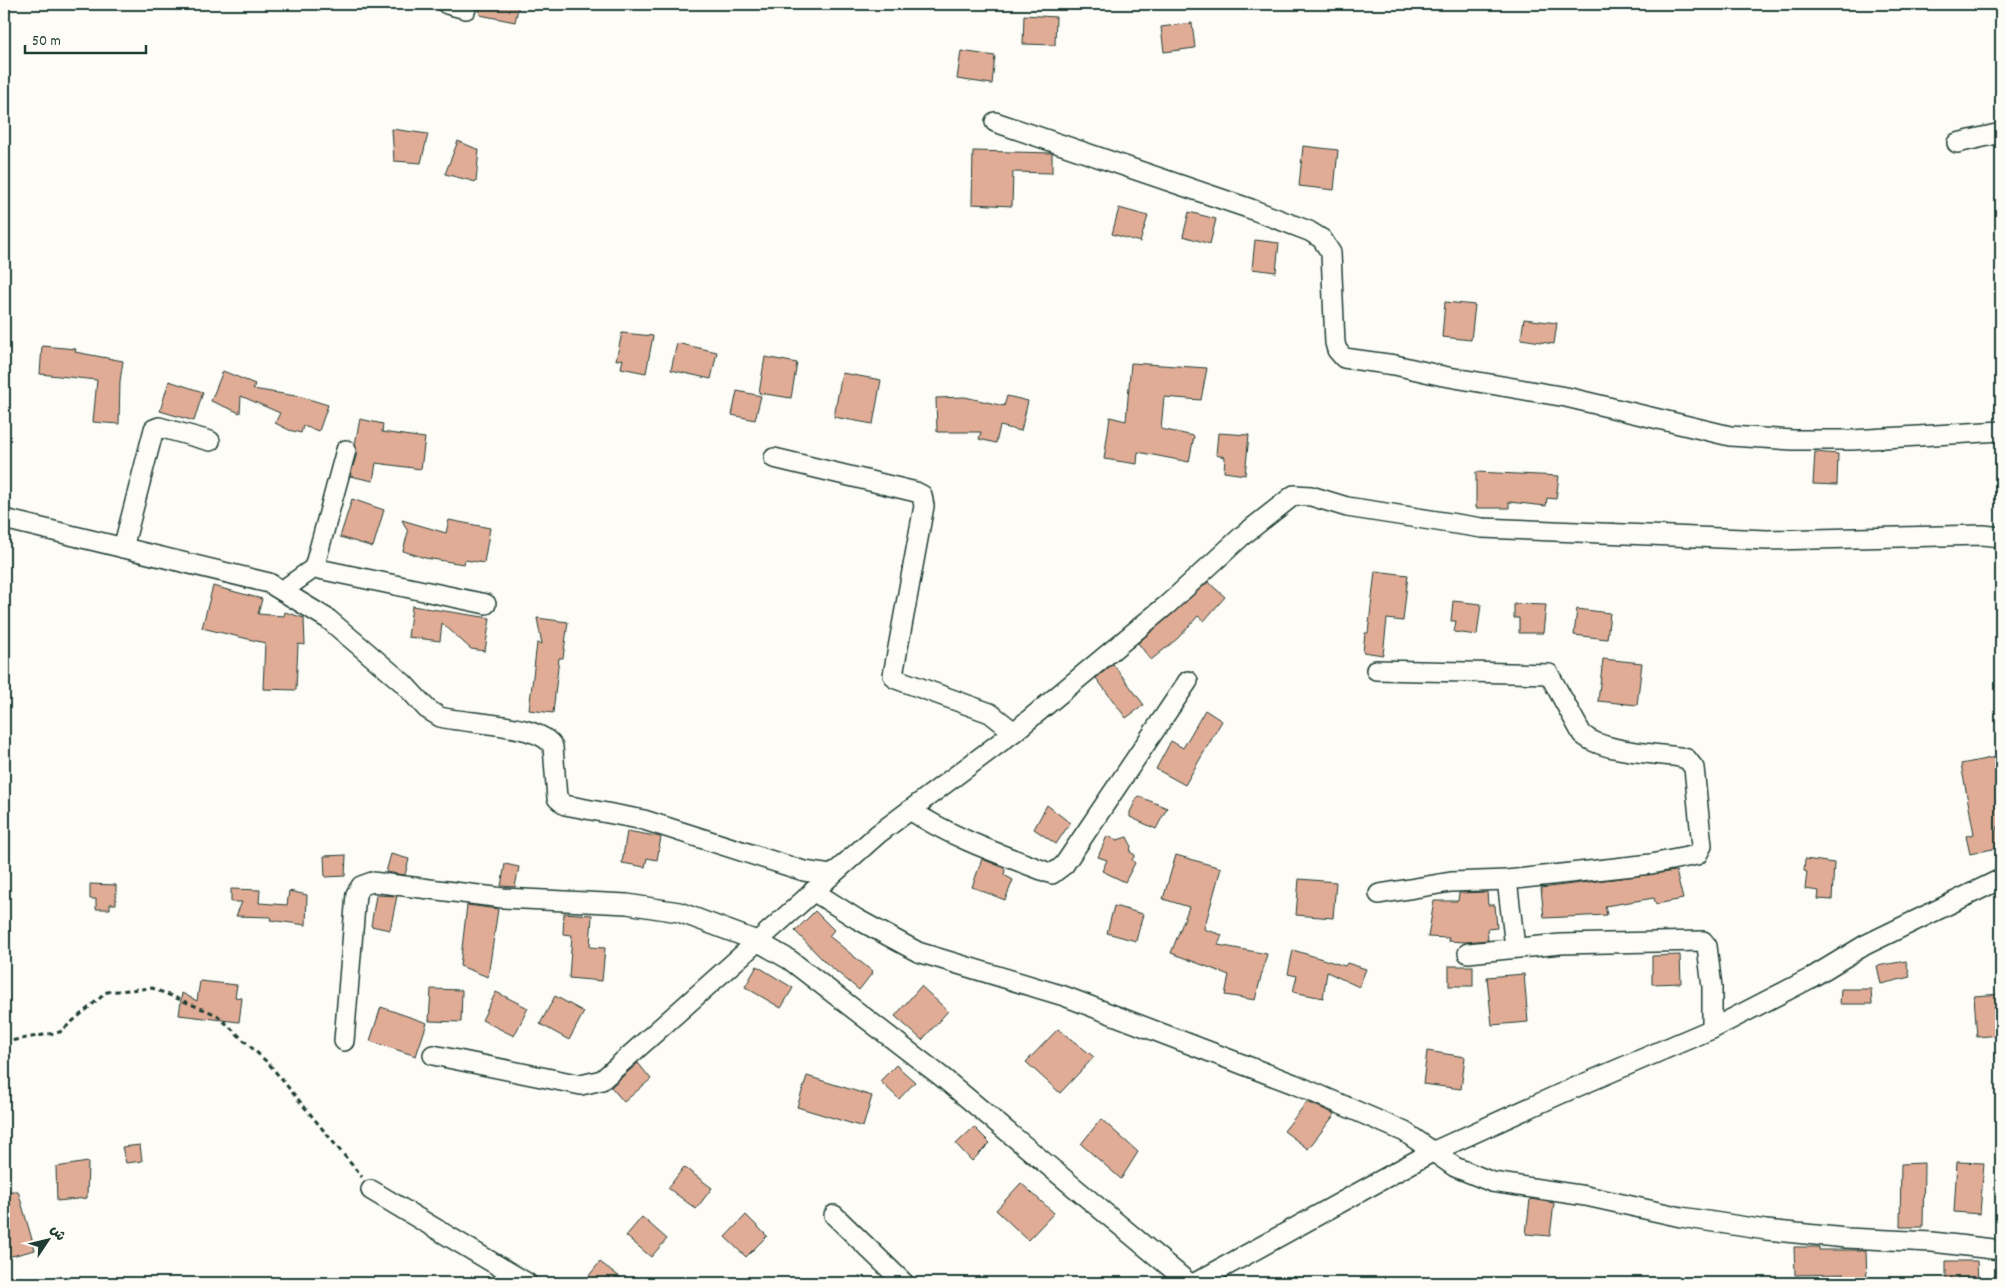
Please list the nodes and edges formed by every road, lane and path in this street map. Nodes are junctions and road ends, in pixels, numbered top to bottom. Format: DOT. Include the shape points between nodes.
graph roads {
  1 [pos="447,4"];
  2 [pos="466,9"];
  3 [pos="995,122"];
  4 [pos="2001,134"];
  5 [pos="1958,143"];
  6 [pos="2001,432"];
  7 [pos="210,441"];
  8 [pos="346,450"];
  9 [pos="774,458"];
  10 [pos="4,519"];
  11 [pos="2001,537"];
  12 [pos="123,548"];
  13 [pos="314,568"];
  14 [pos="284,590"];
  15 [pos="486,604"];
  16 [pos="1376,670"];
  17 [pos="1188,680"];
  18 [pos="1014,732"];
  19 [pos="910,810"];
  20 [pos="831,875"];
  21 [pos="2001,879"];
  22 [pos="1507,880"];
  23 [pos="813,891"];
  24 [pos="1379,894"];
  25 [pos="757,941"];
  26 [pos="1515,947"];
  27 [pos="1468,953"];
  28 [pos="1712,1029"];
  29 [pos="344,1041"];
  30 [pos="4,1042"];
  31 [pos="433,1055"];
  32 [pos="1432,1152"];
  33 [pos="371,1190"];
  34 [pos="834,1215"];
  35 [pos="2001,1250"];
  36 [pos="527,1283"];
  37 [pos="904,1283"];
  38 [pos="1189,1283"];
  39 [pos="1195,1283"];
  1 -- 2 [label="street"];
  3 -- 6 [label="street" via="1251,209 1322,239 1331,253 1335,343 1344,358 1566,397 1730,436 1852,440"];
  4 -- 5 [label="street"];
  7 -- 12 [label="street" via="159,427 154,429"];
  8 -- 13 [label="street"];
  9 -- 18 [label="street" via="922,495 924,506 894,675 896,679 990,713"];
  10 -- 12 [label="street"];
  11 -- 18 [label="street" via="1880,536 1767,540 1482,528 1346,507 1310,496 1294,495"];
  12 -- 14 [label="street" via="269,583"];
  13 -- 14 [label="street"];
  13 -- 15 [label="street"];
  14 -- 20 [label="street" via="290,598 328,619 404,683 427,709 456,721 534,731 550,740 556,798 565,805 644,820 787,866"];
  16 -- 22 [label="street" via="1550,674 1587,739 1622,749 1687,759 1694,768 1702,846 1697,855 1650,864"];
  17 -- 19 [label="street" via="1064,865 1052,874 981,847"];
  18 -- 19 [label="street"];
  19 -- 20 [label="street"];
  20 -- 23 [label="street"];
  21 -- 28 [label="street" via="1865,945 1809,979"];
  22 -- 24 [label="street" via="1451,882"];
  22 -- 26 [label="street"];
  23 -- 25 [label="street"];
  23 -- 32 [label="street" via="918,952 1064,996 1294,1084 1405,1132"];
  25 -- 29 [label="street" via="679,912 627,904 503,898 365,883 356,894"];
  25 -- 31 [label="street" via="610,1074 594,1083 581,1085"];
  25 -- 38 [label="street" via="790,960 942,1077"];
  26 -- 27 [label="street"];
  26 -- 28 [label="street" via="1703,941 1709,962"];
  28 -- 32 [label="street"];
  30 -- 33 [label="path" via="60,1032 108,992 152,988 217,1015 270,1064"];
  32 -- 35 [label="street" via="1455,1167 1492,1182 1586,1196 1681,1218 1846,1238 1932,1242"];
  32 -- 39 [label="street"];
  33 -- 36 [label="street"];
  34 -- 37 [label="street"];
}
